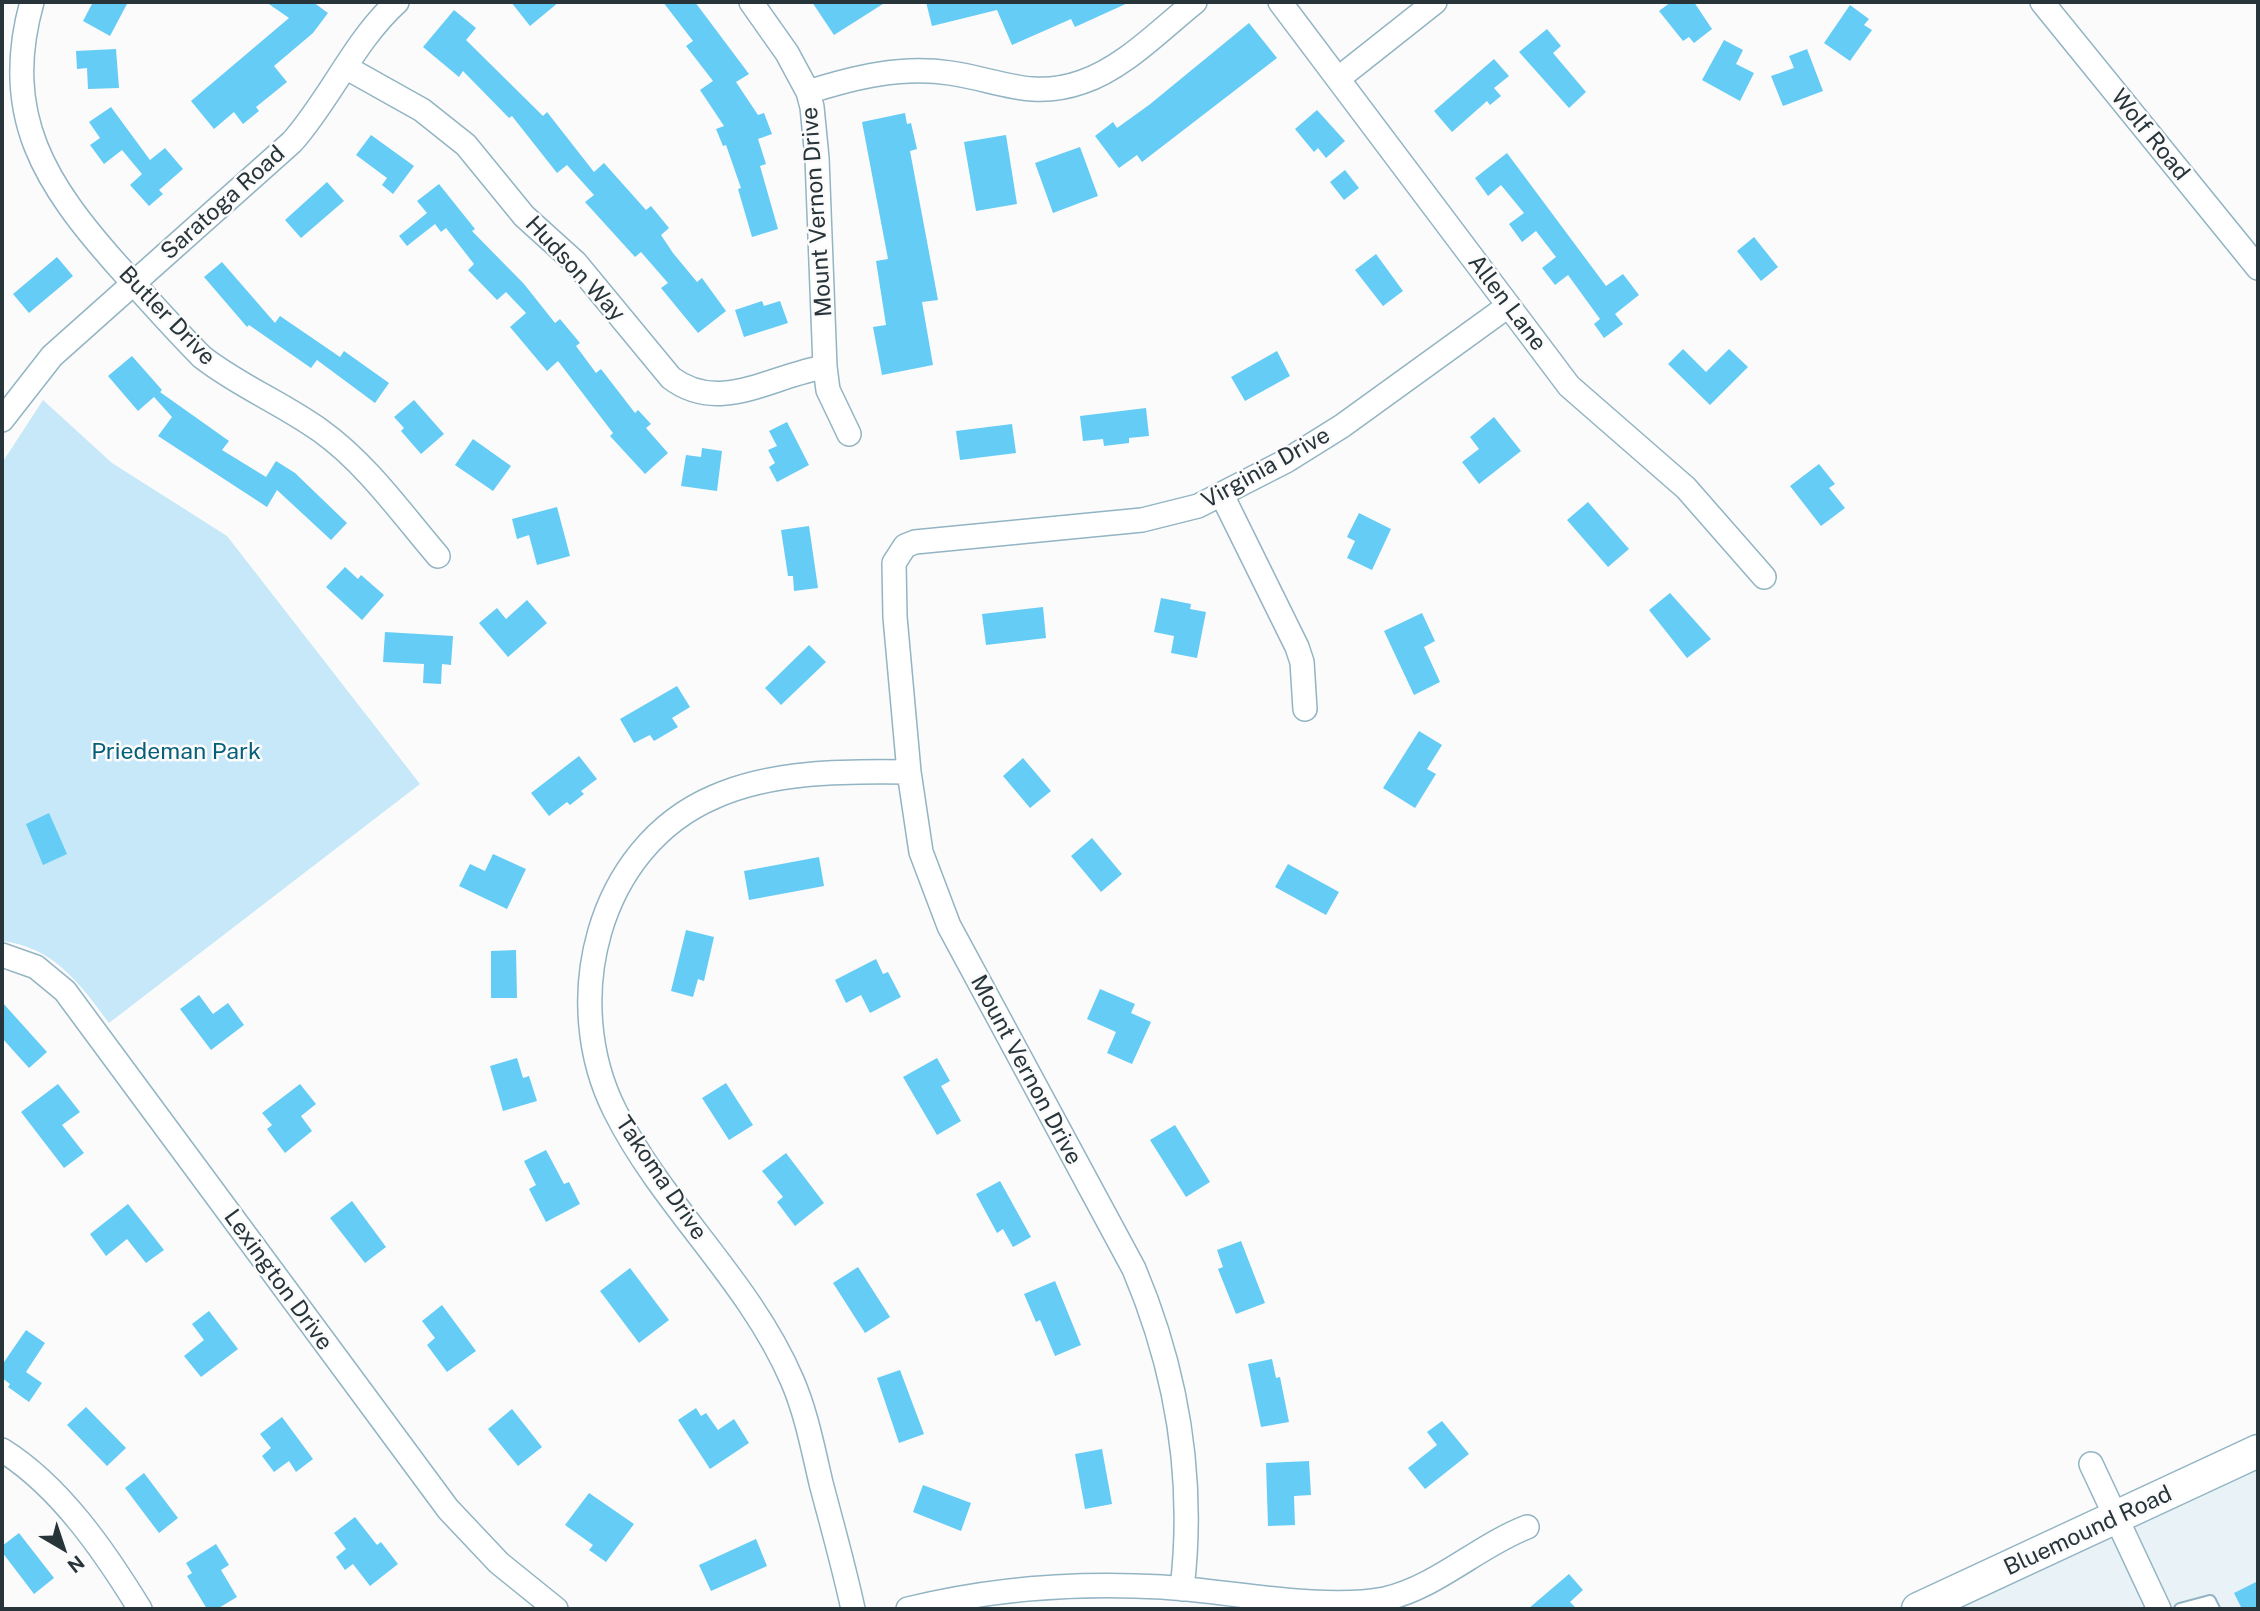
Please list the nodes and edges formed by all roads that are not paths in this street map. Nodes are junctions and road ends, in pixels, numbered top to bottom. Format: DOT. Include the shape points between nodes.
graph roads {
  1 [pos="32,2"];
  2 [pos="397,2"];
  3 [pos="751,2"];
  4 [pos="1195,2"];
  5 [pos="1280,2"];
  6 [pos="1435,2"];
  7 [pos="2042,2"];
  8 [pos="13,31"];
  9 [pos="346,68"];
  10 [pos="1339,78"];
  11 [pos="808,92"];
  12 [pos="2258,268"];
  13 [pos="133,282"];
  14 [pos="1508,306"];
  15 [pos="825,368"];
  16 [pos="2,420"];
  17 [pos="849,434"];
  18 [pos="1223,495"];
  19 [pos="905,546"];
  20 [pos="438,556"];
  21 [pos="1764,577"];
  22 [pos="1305,709"];
  23 [pos="909,772"];
  24 [pos="2,955"];
  25 [pos="2,1450"];
  26 [pos="2258,1451"];
  27 [pos="2091,1464"];
  28 [pos="2116,1519"];
  29 [pos="1527,1527"];
  30 [pos="1182,1589"];
  31 [pos="2154,1608"];
  32 [pos="140,1609"];
  33 [pos="556,1609"];
  34 [pos="853,1609"];
  35 [pos="908,1609"];
  36 [pos="1918,1609"];
  37 [pos="2180,1609"];
  38 [pos="2214,1609"];
  1 -- 8 [label="street, Butler Drive"];
  2 -- 9 [label="street, Saratoga Road" via="366,34"];
  3 -- 11 [label="street, Mount Vernon Drive"];
  4 -- 11 [label="street" via="1112,66 1051,90 1020,90 923,71 875,74"];
  5 -- 10 [label="street, Allen Lane"];
  6 -- 10 [label="street"];
  7 -- 12 [label="street, Wolf Road"];
  8 -- 13 [label="street, Butler Drive" via="29,135 41,167 64,203"];
  9 -- 13 [label="street, Saratoga Road" via="292,142"];
  9 -- 15 [label="street, Hudson Way" via="422,110 466,145 524,216 576,263 682,386 720,396"];
  10 -- 14 [label="street, Allen Lane"];
  11 -- 15 [label="street, Mount Vernon Drive" via="817,158"];
  13 -- 16 [label="street, Saratoga Road" via="52,356"];
  13 -- 20 [label="street, Butler Drive" via="202,356 228,377 323,432 358,463"];
  14 -- 18 [label="street, Virginia Drive" via="1342,426"];
  14 -- 21 [label="street, Allen Lane" via="1578,395 1686,488"];
  15 -- 17 [label="street, Mount Vernon Drive" via="828,390"];
  18 -- 19 [label="street, Virginia Drive" via="1174,514 1142,520 985,533"];
  18 -- 22 [label="street" via="1297,648"];
  19 -- 23 [label="street, Mount Vernon Drive" via="896,556 894,576"];
  23 -- 30 [label="street, Mount Vernon Drive" via="921,852 949,926 1146,1300 1172,1382 1183,1450 1186,1553"];
  23 -- 34 [label="street, Takoma Drive" via="768,781 712,797 680,814 648,842 613,895 601,924 589,983 593,1048 613,1108 638,1151 752,1308 793,1381"];
  24 -- 33 [label="street, Lexington Drive" via="36,967 65,991 448,1508 499,1563"];
  25 -- 32 [label="street" via="67,1508"];
  26 -- 28 [label="main road, Bluemound Road"];
  27 -- 28 [label="street"];
  28 -- 31 [label="street"];
  28 -- 36 [label="main road, Bluemound Road"];
  29 -- 30 [label="street" via="1428,1582 1386,1599 1310,1602"];
  30 -- 35 [label="street" via="1030,1587 959,1596"];
  37 -- 38 [label="lane" via="2210,1601"];
}
